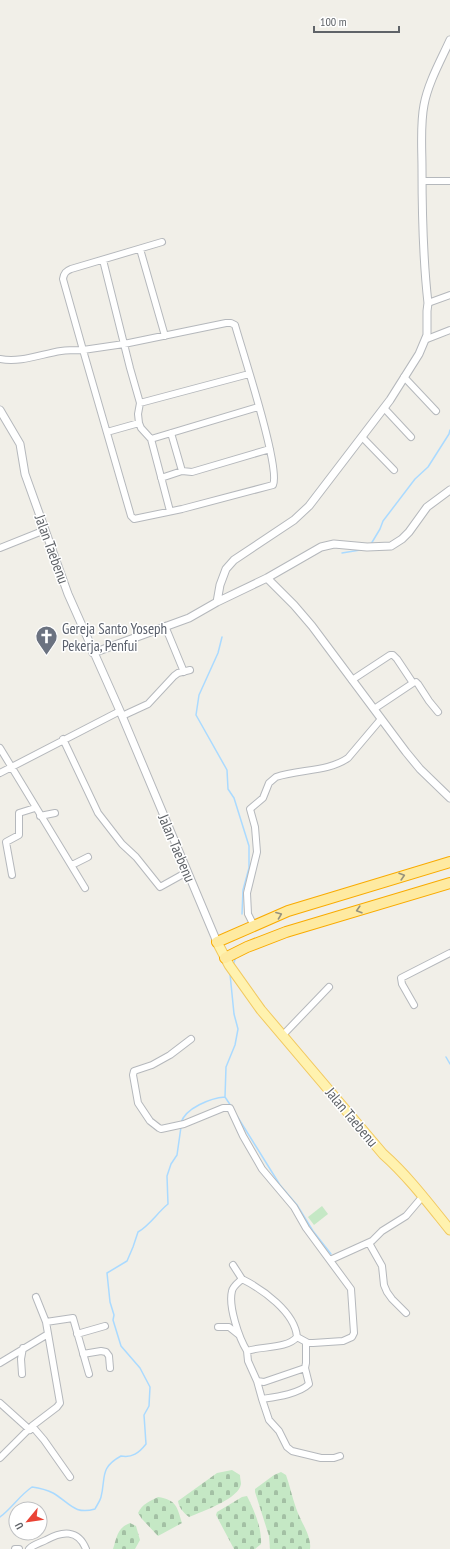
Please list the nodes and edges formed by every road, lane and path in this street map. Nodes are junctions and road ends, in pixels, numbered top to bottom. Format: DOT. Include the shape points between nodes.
graph roads {
  1 [pos="450,40"];
  2 [pos="422,181"];
  3 [pos="450,181"];
  4 [pos="162,242"];
  5 [pos="140,249"];
  6 [pos="103,260"];
  7 [pos="450,295"];
  8 [pos="428,303"];
  9 [pos="450,330"];
  10 [pos="165,336"];
  11 [pos="426,339"];
  12 [pos="124,344"];
  13 [pos="83,350"];
  14 [pos="0,359"];
  15 [pos="249,374"];
  16 [pos="404,377"];
  17 [pos="140,403"];
  18 [pos="258,408"];
  19 [pos="384,408"];
  20 [pos="0,410"];
  21 [pos="436,411"];
  22 [pos="139,424"];
  23 [pos="107,432"];
  24 [pos="171,433"];
  25 [pos="362,437"];
  26 [pos="411,437"];
  27 [pos="151,439"];
  28 [pos="270,449"];
  29 [pos="394,470"];
  30 [pos="182,471"];
  31 [pos="161,478"];
  32 [pos="450,490"];
  33 [pos="170,511"];
  34 [pos="45,530"];
  35 [pos="0,548"];
  36 [pos="267,578"];
  37 [pos="217,602"];
  38 [pos="165,626"];
  39 [pos="93,653"];
  40 [pos="352,680"];
  41 [pos="414,683"];
  42 [pos="374,709"];
  43 [pos="438,712"];
  44 [pos="121,714"];
  45 [pos="381,719"];
  46 [pos="63,739"];
  47 [pos="0,749"];
  48 [pos="10,767"];
  49 [pos="0,773"];
  50 [pos="450,798"];
  51 [pos="35,808"];
  52 [pos="55,813"];
  53 [pos="40,816"];
  54 [pos="88,857"];
  55 [pos="450,862"];
  56 [pos="72,865"];
  57 [pos="187,872"];
  58 [pos="12,875"];
  59 [pos="450,883"];
  60 [pos="85,888"];
  61 [pos="254,926"];
  62 [pos="217,942"];
  63 [pos="450,953"];
  64 [pos="227,961"];
  65 [pos="330,987"];
  66 [pos="414,1005"];
  67 [pos="282,1036"];
  68 [pos="191,1039"];
  69 [pos="423,1196"];
  70 [pos="450,1230"];
  71 [pos="369,1243"];
  72 [pos="330,1260"];
  73 [pos="233,1265"];
  74 [pos="242,1278"];
  75 [pos="36,1297"];
  76 [pos="406,1313"];
  77 [pos="46,1322"];
  78 [pos="105,1326"];
  79 [pos="218,1327"];
  80 [pos="48,1334"];
  81 [pos="78,1334"];
  82 [pos="239,1335"];
  83 [pos="297,1337"];
  84 [pos="306,1342"];
  85 [pos="23,1348"];
  86 [pos="247,1351"];
  87 [pos="83,1354"];
  88 [pos="1,1360"];
  89 [pos="110,1368"];
  90 [pos="305,1368"];
  91 [pos="22,1374"];
  92 [pos="89,1374"];
  93 [pos="257,1381"];
  94 [pos="262,1399"];
  95 [pos="0,1403"];
  96 [pos="31,1428"];
  97 [pos="340,1456"];
  98 [pos="0,1458"];
  99 [pos="70,1477"];
  100 [pos="15,1549"];
  101 [pos="19,1549"];
  102 [pos="29,1549"];
  103 [pos="86,1549"];
  1 -- 2 [label="street" via="423,106"];
  2 -- 3 [label="street"];
  2 -- 8 [label="street" via="423,248"];
  4 -- 5 [label="street"];
  5 -- 6 [label="street"];
  5 -- 10 [label="street"];
  6 -- 12 [label="street"];
  6 -- 13 [label="street" via="71,269 63,275"];
  7 -- 8 [label="street"];
  8 -- 11 [label="street"];
  9 -- 11 [label="street"];
  10 -- 12 [label="street"];
  10 -- 15 [label="street" via="232,323 235,325"];
  11 -- 16 [label="street"];
  12 -- 13 [label="street"];
  12 -- 17 [label="street"];
  13 -- 14 [label="street" via="63,350 22,360"];
  13 -- 23 [label="street"];
  15 -- 17 [label="street"];
  15 -- 18 [label="street"];
  16 -- 19 [label="street"];
  16 -- 21 [label="street"];
  17 -- 22 [label="street"];
  18 -- 24 [label="street"];
  18 -- 28 [label="street"];
  19 -- 25 [label="street"];
  19 -- 26 [label="street"];
  20 -- 34 [label="street, Jalan Taebenu" via="20,444 25,474"];
  22 -- 23 [label="street"];
  22 -- 27 [label="street"];
  23 -- 33 [label="street" via="131,516 134,519"];
  24 -- 27 [label="street"];
  24 -- 30 [label="street"];
  25 -- 29 [label="street"];
  25 -- 37 [label="street" via="302,514 234,560 226,569"];
  27 -- 31 [label="street"];
  28 -- 30 [label="street" via="192,472"];
  28 -- 33 [label="street" via="275,482 271,486"];
  30 -- 31 [label="street"];
  31 -- 33 [label="street"];
  32 -- 36 [label="street" via="427,507 402,540 391,546 327,545"];
  34 -- 35 [label="street"];
  34 -- 39 [label="street, Jalan Taebenu"];
  36 -- 37 [label="street"];
  36 -- 40 [label="street" via="294,605"];
  37 -- 38 [label="street" via="189,618"];
  38 -- 39 [label="street"];
  38 -- 44 [label="street" via="187,671 169,679 148,704"];
  39 -- 44 [label="street, Jalan Taebenu"];
  40 -- 41 [label="street" via="393,655"];
  40 -- 42 [label="street"];
  41 -- 42 [label="street"];
  41 -- 43 [label="street" via="418,684"];
  42 -- 45 [label="street"];
  44 -- 46 [label="street"];
  44 -- 57 [label="street, Jalan Taebenu"];
  45 -- 50 [label="street" via="420,769"];
  45 -- 61 [label="street" via="345,761 276,777 269,783 263,798 250,809 255,827 257,852 246,893 248,914"];
  46 -- 48 [label="street"];
  46 -- 57 [label="street" via="98,813 160,887"];
  47 -- 48 [label="street"];
  48 -- 49 [label="street"];
  48 -- 51 [label="street"];
  51 -- 53 [label="street"];
  51 -- 58 [label="street" via="19,813 18,835 6,842"];
  52 -- 53 [label="street"];
  53 -- 56 [label="street"];
  54 -- 56 [label="street"];
  61 -- 55 [label="highway, one-way" via="288,911"];
  56 -- 60 [label="street"];
  57 -- 62 [label="street, Jalan Taebenu"];
  59 -- 64 [label="highway, one-way" via="286,932 247,947"];
  61 -- 62 [label="highway"];
  62 -- 64 [label="main road, Jalan Taebenu"];
  63 -- 66 [label="street" via="401,978"];
  64 -- 67 [label="main road, Jalan Taebenu"];
  65 -- 67 [label="street"];
  67 -- 69 [label="main road, Jalan Taebenu" via="383,1154"];
  68 -- 72 [label="street" via="170,1055 133,1072 138,1103 150,1121 161,1129 184,1124 229,1108 254,1157 299,1213 306,1228"];
  69 -- 70 [label="main road, Jalan Taebenu"];
  69 -- 71 [label="street" via="406,1216 382,1231"];
  71 -- 72 [label="street"];
  71 -- 76 [label="street" via="382,1266 387,1292"];
  72 -- 84 [label="street" via="351,1289 354,1335 343,1341"];
  73 -- 74 [label="street"];
  74 -- 82 [label="street" via="232,1290"];
  74 -- 83 [label="street" via="265,1292 284,1311"];
  75 -- 77 [label="street"];
  77 -- 80 [label="street"];
  77 -- 81 [label="street" via="73,1318"];
  78 -- 81 [label="street"];
  79 -- 82 [label="street" via="228,1327"];
  80 -- 85 [label="street"];
  80 -- 96 [label="street" via="60,1401 57,1407"];
  81 -- 87 [label="street"];
  82 -- 86 [label="street"];
  83 -- 84 [label="street"];
  83 -- 86 [label="street" via="286,1344"];
  84 -- 90 [label="street"];
  85 -- 88 [label="street"];
  85 -- 91 [label="street" via="20,1359"];
  86 -- 93 [label="street" via="246,1356"];
  87 -- 89 [label="street" via="106,1352"];
  87 -- 92 [label="street"];
  90 -- 93 [label="street" via="264,1382"];
  90 -- 94 [label="street" via="309,1384 306,1387"];
  93 -- 94 [label="street"];
  94 -- 97 [label="street" via="269,1420 292,1451 321,1458"];
  95 -- 96 [label="street"];
  96 -- 98 [label="street"];
  96 -- 99 [label="street" via="44,1440"];
  100 -- 101 [label="street"];
  102 -- 103 [label="street" via="62,1533 73,1534 81,1540"];
}
